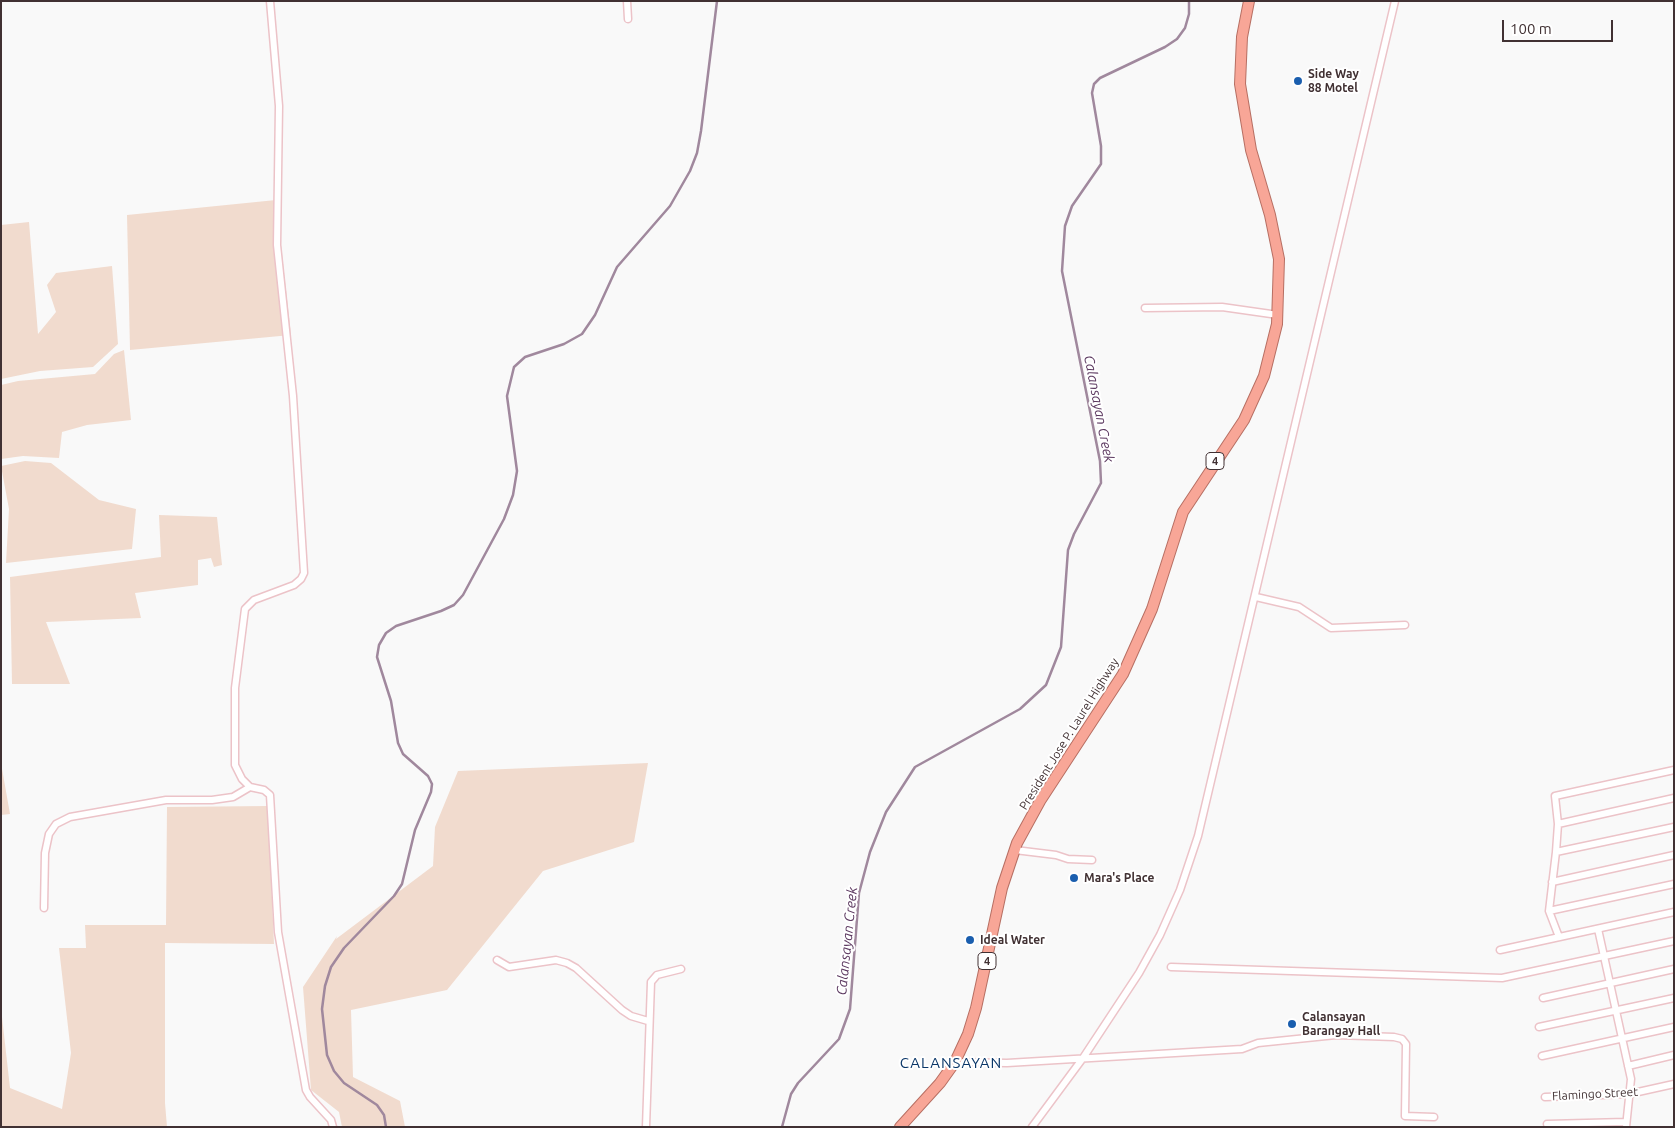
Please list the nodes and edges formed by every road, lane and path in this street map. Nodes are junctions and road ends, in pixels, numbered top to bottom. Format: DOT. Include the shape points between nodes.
graph roads {
  1 [pos="270,1"];
  2 [pos="627,1"];
  3 [pos="1250,1"];
  4 [pos="1395,1"];
  5 [pos="628,19"];
  6 [pos="1145,308"];
  7 [pos="1278,316"];
  8 [pos="1256,597"];
  9 [pos="1406,625"];
  10 [pos="1674,770"];
  11 [pos="250,787"];
  12 [pos="1674,798"];
  13 [pos="1558,824"];
  14 [pos="1674,827"];
  15 [pos="1014,850"];
  16 [pos="1556,852"];
  17 [pos="1674,855"];
  18 [pos="1092,860"];
  19 [pos="1552,882"];
  20 [pos="1674,884"];
  21 [pos="44,908"];
  22 [pos="1549,911"];
  23 [pos="1674,912"];
  24 [pos="1598,929"];
  25 [pos="1559,937"];
  26 [pos="1674,941"];
  27 [pos="1500,950"];
  28 [pos="1604,956"];
  29 [pos="497,960"];
  30 [pos="1171,967"];
  31 [pos="1674,969"];
  32 [pos="681,970"];
  33 [pos="1610,983"];
  34 [pos="1543,998"];
  35 [pos="1674,998"];
  36 [pos="1615,1010"];
  37 [pos="648,1021"];
  38 [pos="1539,1027"];
  39 [pos="1674,1027"];
  40 [pos="1622,1038"];
  41 [pos="1542,1056"];
  42 [pos="1674,1056"];
  43 [pos="1083,1058"];
  44 [pos="955,1062"];
  45 [pos="1628,1066"];
  46 [pos="1674,1084"];
  47 [pos="1629,1094"];
  48 [pos="1545,1097"];
  49 [pos="1434,1116"];
  50 [pos="1548,1124"];
  51 [pos="1626,1124"];
  52 [pos="333,1127"];
  53 [pos="646,1127"];
  54 [pos="900,1127"];
  55 [pos="1032,1127"];
  1 -- 11 [label="street" via="279,106 278,245 292,380 304,573 294,584 248,604 242,617 235,688 235,766"];
  2 -- 5 [label="street"];
  3 -- 7 [label="highway, President Jose P. Laurel Highway / 4" via="1242,37 1240,84 1251,150 1277,245"];
  4 -- 8 [label="street" via="1285,460"];
  6 -- 7 [label="street" via="1222,307"];
  7 -- 15 [label="highway, President Jose P. Laurel Highway / 4" via="1258,392 1235,435 1183,512 1152,609 1123,674 1040,801"];
  8 -- 9 [label="street" via="1299,607 1331,628"];
  8 -- 43 [label="street" via="1198,836 1180,890 1139,973"];
  10 -- 13 [label="street" via="1555,796"];
  11 -- 21 [label="street" via="233,797 166,800 70,817 56,824 49,834 45,853"];
  11 -- 52 [label="street" via="270,795 278,932 306,1090 331,1120"];
  12 -- 13 [label="street"];
  13 -- 16 [label="street"];
  14 -- 16 [label="street"];
  15 -- 18 [label="street"];
  15 -- 44 [label="highway, President Jose P. Laurel Highway / 4" via="1002,888 976,1008"];
  16 -- 19 [label="street"];
  17 -- 19 [label="street"];
  19 -- 22 [label="street"];
  20 -- 22 [label="street"];
  22 -- 25 [label="street"];
  23 -- 24 [label="street"];
  24 -- 25 [label="street"];
  24 -- 28 [label="street"];
  25 -- 27 [label="street"];
  26 -- 28 [label="street"];
  28 -- 30 [label="street" via="1502,978"];
  28 -- 33 [label="street"];
  29 -- 37 [label="street" via="509,967 556,960 567,963 622,1010"];
  31 -- 33 [label="street"];
  32 -- 37 [label="street" via="653,976"];
  33 -- 34 [label="street"];
  33 -- 36 [label="street"];
  35 -- 36 [label="street"];
  36 -- 38 [label="street"];
  36 -- 40 [label="street"];
  37 -- 53 [label="street"];
  39 -- 40 [label="street"];
  40 -- 41 [label="street"];
  40 -- 45 [label="street"];
  42 -- 45 [label="street"];
  43 -- 44 [label="street" via="1007,1063"];
  43 -- 49 [label="street" via="1242,1049 1258,1043 1336,1035 1394,1037 1406,1044 1405,1116"];
  43 -- 55 [label="street"];
  44 -- 54 [label="highway, President Jose P. Laurel Highway / 4"];
  45 -- 47 [label="street" via="1631,1079"];
  46 -- 47 [label="street, Flamingo Street"];
  47 -- 48 [label="street, Flamingo Street"];
  47 -- 51 [label="street"];
  50 -- 51 [label="street"];
}
